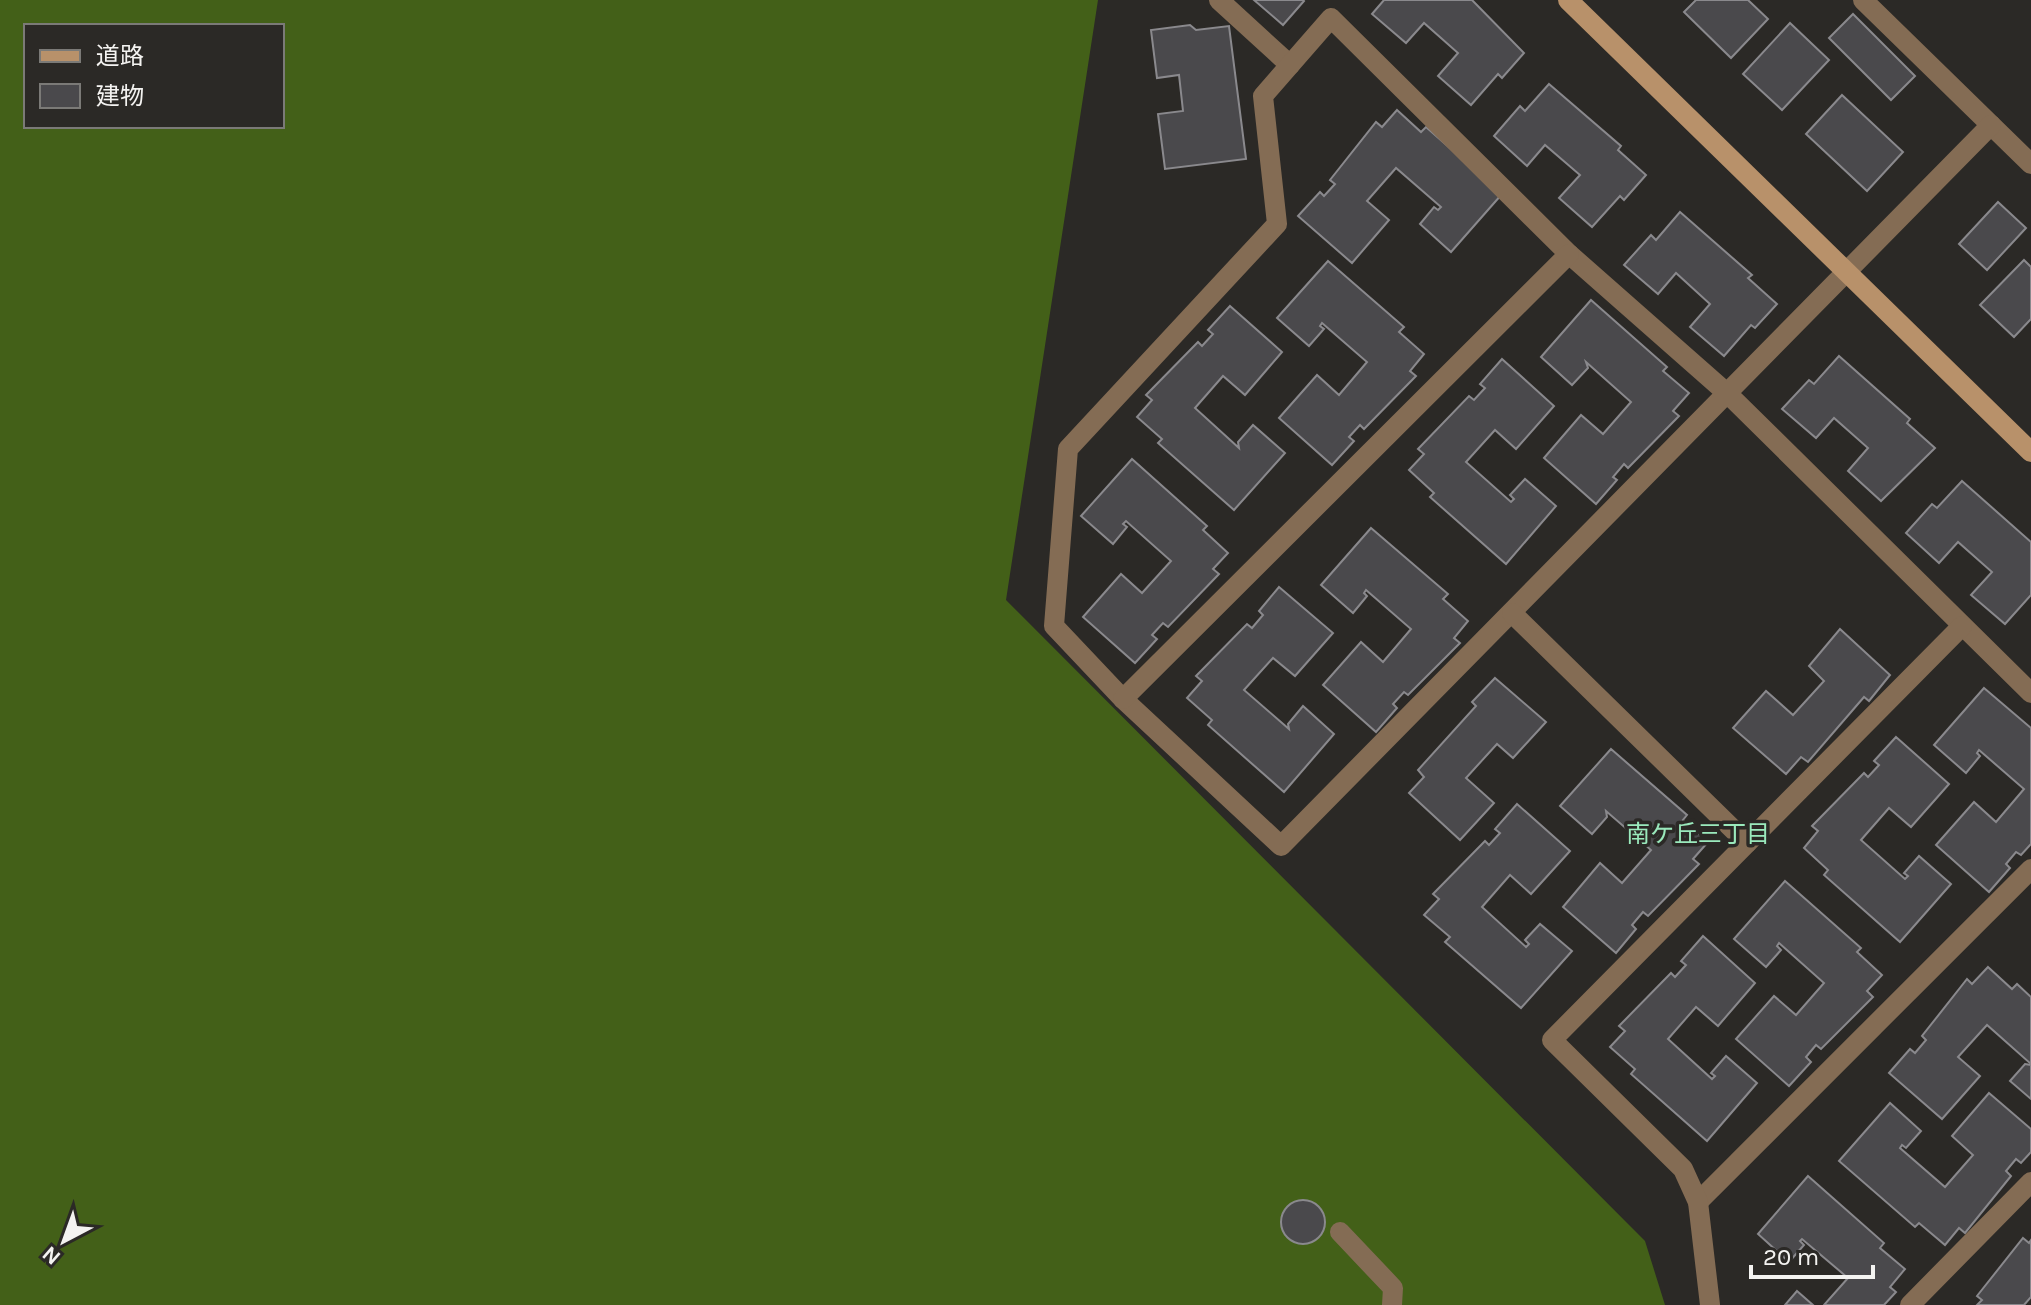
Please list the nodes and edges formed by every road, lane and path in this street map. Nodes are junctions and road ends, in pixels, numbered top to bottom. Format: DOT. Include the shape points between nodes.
graph roads {
  1 [pos="1219,0"];
  2 [pos="1568,0"];
  3 [pos="1863,0"];
  4 [pos="1290,65"];
  5 [pos="1991,125"];
  6 [pos="2031,164"];
  7 [pos="1569,254"];
  8 [pos="1848,273"];
  9 [pos="1729,395"];
  10 [pos="2031,452"];
  11 [pos="1512,613"];
  12 [pos="1962,626"];
  13 [pos="2031,693"];
  14 [pos="1123,699"];
  15 [pos="1747,843"];
  16 [pos="2031,869"];
  17 [pos="2031,1182"];
  18 [pos="1698,1202"];
  19 [pos="1340,1232"];
  20 [pos="1392,1305"];
  21 [pos="1710,1305"];
  22 [pos="1910,1305"];
  1 -- 4 [label="street"];
  2 -- 8 [label="street"];
  3 -- 5 [label="street"];
  4 -- 7 [label="street" via="1331,18"];
  4 -- 14 [label="street" via="1263,96 1277,224 1068,449 1054,626"];
  5 -- 6 [label="street"];
  5 -- 8 [label="street"];
  7 -- 9 [label="street"];
  7 -- 14 [label="street"];
  8 -- 9 [label="street"];
  8 -- 10 [label="street"];
  9 -- 11 [label="street"];
  9 -- 12 [label="street"];
  11 -- 14 [label="street" via="1281,846"];
  11 -- 15 [label="street"];
  12 -- 13 [label="street"];
  12 -- 15 [label="street"];
  15 -- 18 [label="street" via="1552,1040 1683,1169"];
  16 -- 18 [label="street"];
  17 -- 22 [label="street"];
  18 -- 21 [label="street"];
  19 -- 20 [label="street" via="1393,1288"];
}
